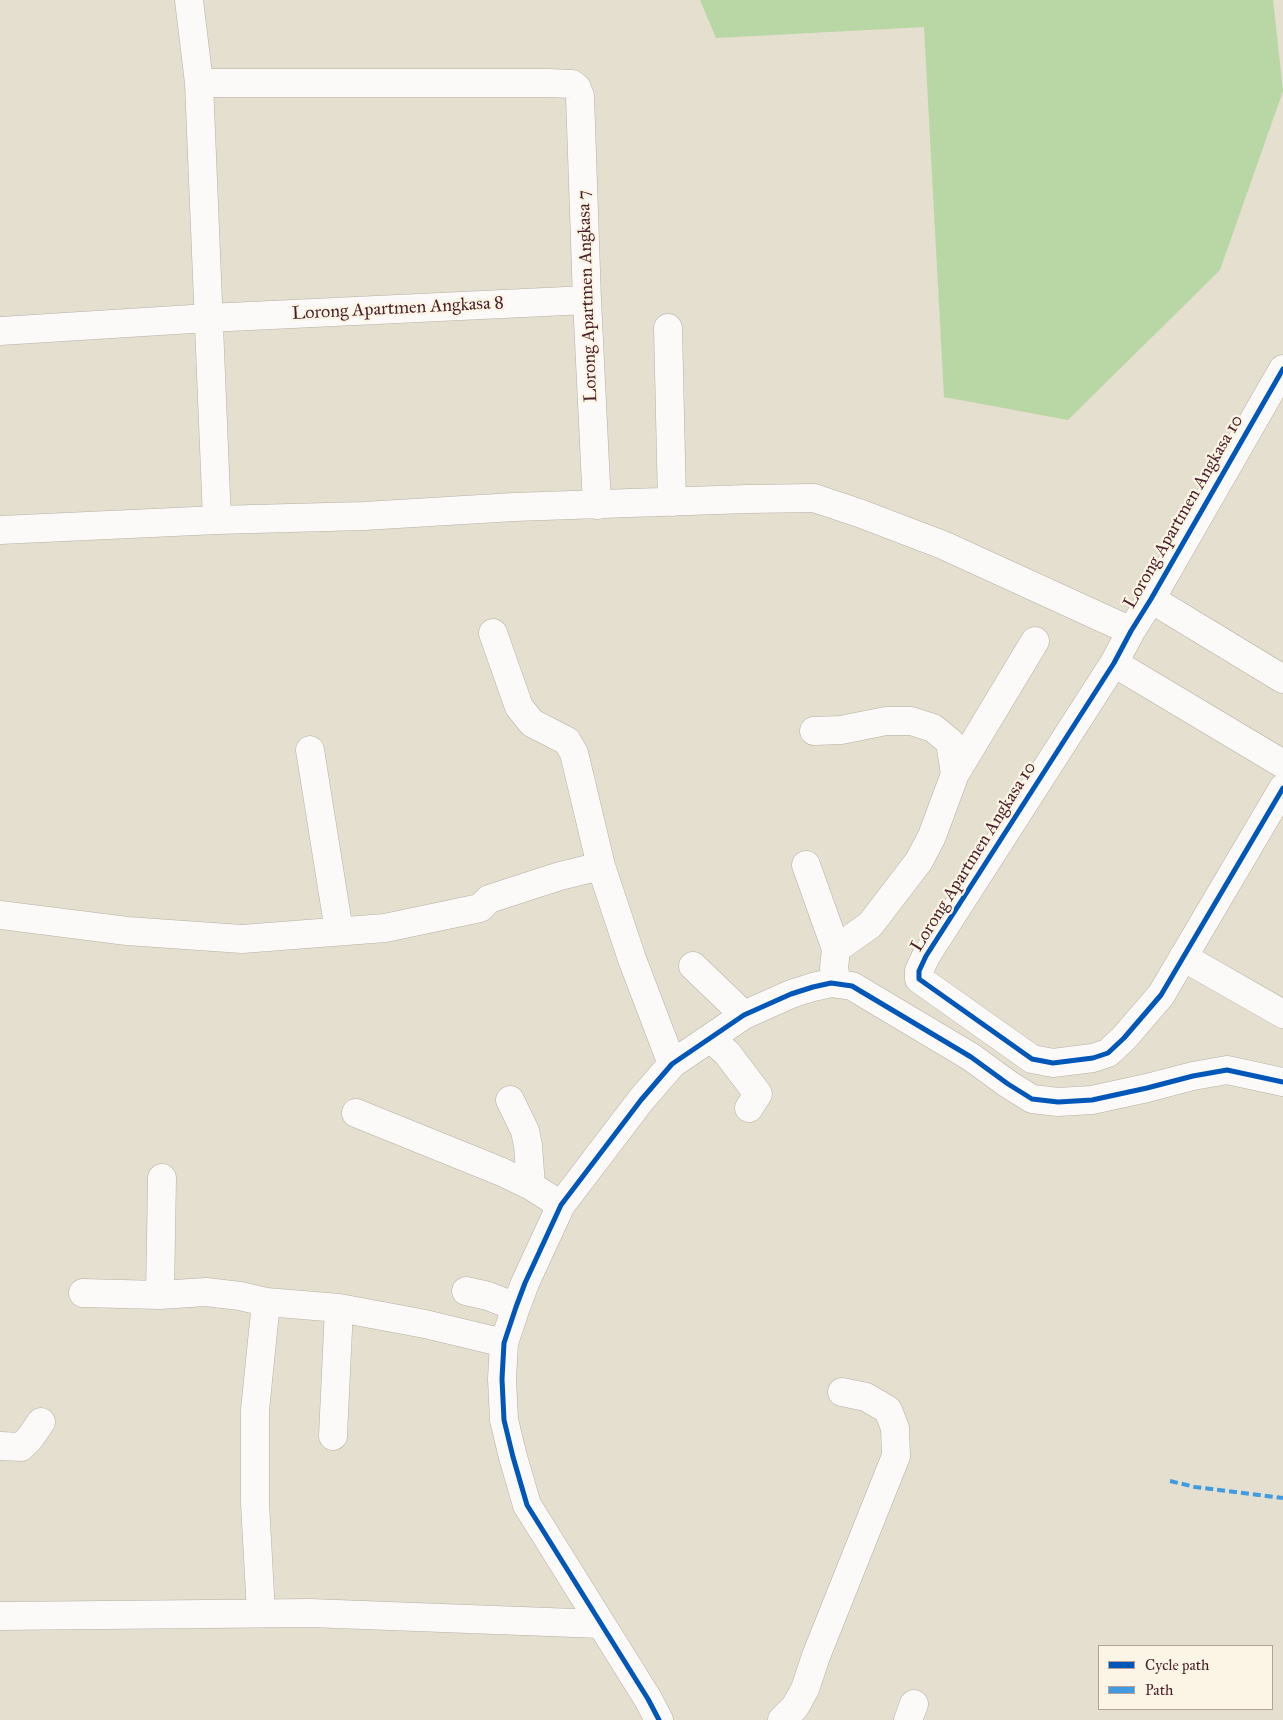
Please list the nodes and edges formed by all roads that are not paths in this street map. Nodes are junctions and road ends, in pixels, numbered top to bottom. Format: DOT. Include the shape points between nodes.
graph roads {
  1 [pos="189,0"];
  2 [pos="199,83"];
  3 [pos="587,300"];
  4 [pos="208,318"];
  5 [pos="668,328"];
  6 [pos="0,331"];
  7 [pos="1283,368"];
  8 [pos="672,502"];
  9 [pos="598,505"];
  10 [pos="217,520"];
  11 [pos="0,530"];
  12 [pos="1151,599"];
  13 [pos="1131,630"];
  14 [pos="493,633"];
  15 [pos="1035,641"];
  16 [pos="1114,663"];
  17 [pos="1283,679"];
  18 [pos="814,731"];
  19 [pos="310,750"];
  20 [pos="1283,764"];
  21 [pos="955,774"];
  22 [pos="1283,788"];
  23 [pos="806,865"];
  24 [pos="601,866"];
  25 [pos="0,915"];
  26 [pos="339,931"];
  27 [pos="836,949"];
  28 [pos="1183,957"];
  29 [pos="693,966"];
  30 [pos="837,984"];
  31 [pos="1283,1014"];
  32 [pos="744,1015"];
  33 [pos="711,1039"];
  34 [pos="672,1064"];
  35 [pos="1283,1082"];
  36 [pos="510,1100"];
  37 [pos="749,1108"];
  38 [pos="356,1113"];
  39 [pos="162,1178"];
  40 [pos="531,1186"];
  41 [pos="561,1205"];
  42 [pos="466,1291"];
  43 [pos="83,1293"];
  44 [pos="160,1295"];
  45 [pos="266,1302"];
  46 [pos="516,1307"];
  47 [pos="340,1308"];
  48 [pos="504,1343"];
  49 [pos="842,1392"];
  50 [pos="41,1422"];
  51 [pos="333,1436"];
  52 [pos="0,1446"];
  53 [pos="261,1613"];
  54 [pos="0,1616"];
  55 [pos="601,1624"];
  56 [pos="659,1720"];
  57 [pos="782,1720"];
  1 -- 2 [label="street"];
  2 -- 3 [label="street, Lorong Apartmen Angkasa 7" via="572,84 580,96"];
  2 -- 4 [label="street"];
  3 -- 4 [label="street, Lorong Apartmen Angkasa 8"];
  3 -- 9 [label="street, Lorong Apartmen Angkasa 7"];
  4 -- 6 [label="street, Lorong Apartmen Angkasa 8"];
  4 -- 10 [label="street"];
  5 -- 8 [label="street"];
  7 -- 12 [label="street, Lorong Apartmen Angkasa 10"];
  8 -- 9 [label="street"];
  8 -- 13 [label="street" via="814,498 943,545"];
  9 -- 10 [label="street"];
  10 -- 11 [label="street"];
  12 -- 13 [label="street, Lorong Apartmen Angkasa 10"];
  12 -- 17 [label="street"];
  13 -- 16 [label="street, Lorong Apartmen Angkasa 10"];
  14 -- 24 [label="street" via="519,707 532,723 567,741 574,753"];
  15 -- 21 [label="street"];
  16 -- 20 [label="street"];
  16 -- 28 [label="street, Lorong Apartmen Angkasa 10" via="926,956 919,979 1032,1059 1053,1064 1108,1053 1161,994"];
  18 -- 21 [label="street" via="841,730 886,720 926,725 950,742"];
  19 -- 26 [label="street"];
  21 -- 27 [label="street" via="919,861 870,924"];
  22 -- 28 [label="street, Lorong Apartmen Angkasa 10"];
  23 -- 27 [label="street"];
  24 -- 26 [label="street" via="489,898 480,908 385,928"];
  24 -- 34 [label="street" via="632,960"];
  25 -- 26 [label="street" via="127,931 242,939"];
  27 -- 30 [label="street" via="834,968"];
  28 -- 31 [label="street"];
  29 -- 32 [label="street"];
  30 -- 32 [label="street" via="791,994"];
  30 -- 35 [label="street" via="852,986 971,1057 1032,1099 1058,1102 1092,1100 1227,1070"];
  32 -- 33 [label="street"];
  33 -- 34 [label="street"];
  33 -- 37 [label="street" via="727,1052 758,1094"];
  34 -- 41 [label="street"];
  36 -- 40 [label="street" via="524,1131"];
  38 -- 40 [label="street"];
  39 -- 44 [label="street"];
  40 -- 41 [label="street"];
  41 -- 46 [label="street"];
  42 -- 46 [label="street"];
  43 -- 44 [label="street"];
  44 -- 45 [label="street" via="206,1292"];
  45 -- 47 [label="street"];
  45 -- 53 [label="street" via="255,1410 255,1503"];
  46 -- 48 [label="street"];
  47 -- 48 [label="street"];
  47 -- 51 [label="street"];
  48 -- 55 [label="street" via="504,1420 527,1505"];
  49 -- 57 [label="street" via="866,1397 888,1410 895,1428 896,1456 804,1689 795,1707"];
  50 -- 52 [label="street" via="22,1447"];
  53 -- 54 [label="street"];
  53 -- 55 [label="street"];
  55 -- 56 [label="street"];
}
